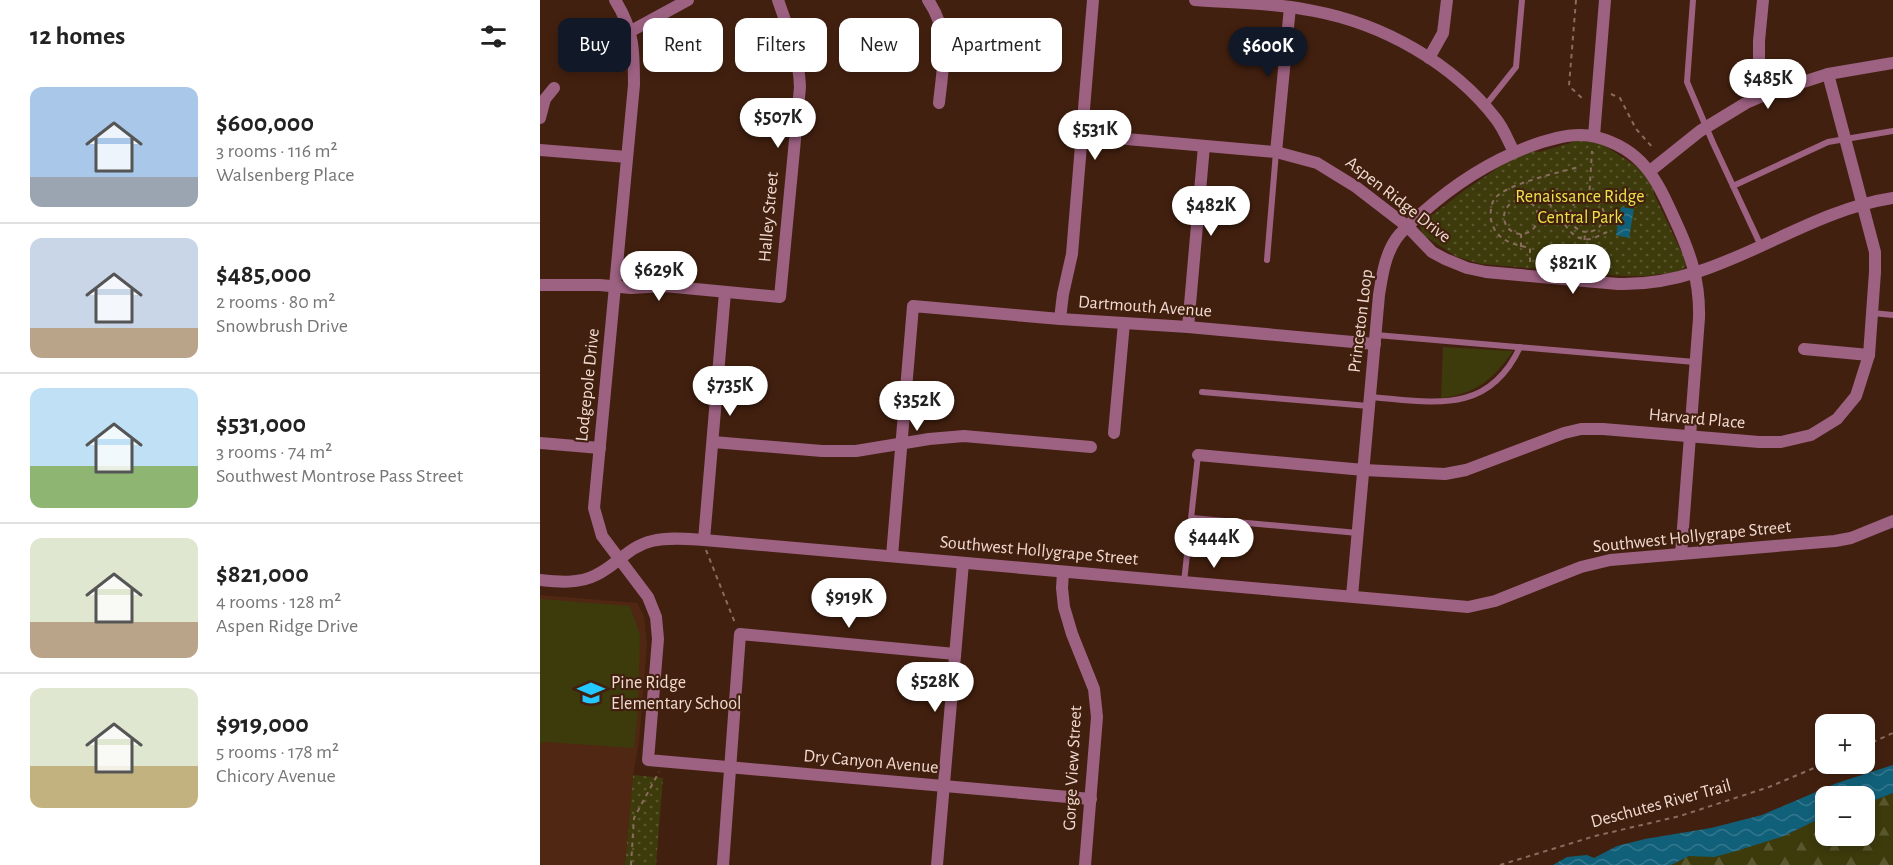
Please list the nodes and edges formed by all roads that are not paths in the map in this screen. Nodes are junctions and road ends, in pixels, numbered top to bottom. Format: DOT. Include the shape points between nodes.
graph roads {
  1 [pos="615,0"];
  2 [pos="688,0"];
  3 [pos="778,0"];
  4 [pos="927,0"];
  5 [pos="1093,0"];
  6 [pos="1195,0"];
  7 [pos="1447,0"];
  8 [pos="1522,0"];
  9 [pos="1605,0"];
  10 [pos="1693,0"];
  11 [pos="1763,0"];
  12 [pos="1290,7"];
  13 [pos="624,18"];
  14 [pos="631,31"];
  15 [pos="1429,58"];
  16 [pos="1893,63"];
  17 [pos="1828,74"];
  18 [pos="554,88"];
  19 [pos="1769,93"];
  20 [pos="939,103"];
  21 [pos="1485,106"];
  22 [pos="540,118"];
  23 [pos="1706,127"];
  24 [pos="1893,131"];
  25 [pos="1081,135"];
  26 [pos="1594,136"];
  27 [pos="1845,138"];
  28 [pos="1204,146"];
  29 [pos="540,150"];
  30 [pos="1276,152"];
  31 [pos="1514,152"];
  32 [pos="627,157"];
  33 [pos="1650,171"];
  34 [pos="1733,186"];
  35 [pos="1893,198"];
  36 [pos="1863,203"];
  37 [pos="1408,227"];
  38 [pos="1761,246"];
  39 [pos="1267,260"];
  40 [pos="1696,273"];
  41 [pos="540,285"];
  42 [pos="616,286"];
  43 [pos="725,292"];
  44 [pos="1872,313"];
  45 [pos="1893,315"];
  46 [pos="1060,319"];
  47 [pos="1124,323"];
  48 [pos="1188,327"];
  49 [pos="1375,340"];
  50 [pos="1520,347"];
  51 [pos="1804,349"];
  52 [pos="1869,355"];
  53 [pos="1696,362"];
  54 [pos="1202,392"];
  55 [pos="1370,402"];
  56 [pos="1114,433"];
  57 [pos="1690,436"];
  58 [pos="713,442"];
  59 [pos="540,443"];
  60 [pos="901,444"];
  61 [pos="1091,447"];
  62 [pos="600,448"];
  63 [pos="1198,455"];
  64 [pos="1364,470"];
  65 [pos="1192,518"];
  66 [pos="1893,521"];
  67 [pos="1358,533"];
  68 [pos="704,540"];
  69 [pos="1681,554"];
  70 [pos="892,556"];
  71 [pos="619,559"];
  72 [pos="963,563"];
  73 [pos="1064,572"];
  74 [pos="540,580"];
  75 [pos="1184,582"];
  76 [pos="1352,596"];
  77 [pos="955,654"];
  78 [pos="648,760"];
  79 [pos="731,768"];
  80 [pos="944,786"];
  81 [pos="1090,799"];
  82 [pos="723,865"];
  83 [pos="937,865"];
  84 [pos="1085,865"];
  1 -- 13 [label="street, Lodgepole Drive"];
  2 -- 14 [label="street"];
  3 -- 43 [label="street, Halley Street" via="796,51 800,87 780,297"];
  4 -- 20 [label="street" via="940,20 944,43"];
  5 -- 25 [label="street"];
  6 -- 12 [label="street"];
  7 -- 15 [label="street" via="1443,33"];
  8 -- 21 [label="lane" via="1516,67"];
  9 -- 26 [label="street"];
  10 -- 23 [label="lane" via="1686,80"];
  11 -- 19 [label="street" via="1760,66"];
  12 -- 15 [label="street" via="1364,25"];
  12 -- 30 [label="street"];
  14 -- 32 [label="street, Lodgepole Drive" via="634,85"];
  15 -- 21 [label="street"];
  16 -- 17 [label="street"];
  17 -- 19 [label="street"];
  17 -- 27 [label="street, Harvard Place"];
  18 -- 22 [label="street" via="545,99"];
  19 -- 23 [label="street"];
  21 -- 31 [label="street"];
  23 -- 33 [label="street"];
  23 -- 34 [label="lane"];
  24 -- 27 [label="lane"];
  25 -- 28 [label="street, Aspen Ridge Drive"];
  25 -- 46 [label="street" via="1071,262"];
  26 -- 31 [label="street, Princeton Loop" via="1565,136"];
  26 -- 33 [label="street, Princeton Loop" via="1622,148"];
  27 -- 34 [label="lane"];
  27 -- 36 [label="street, Harvard Place"];
  28 -- 30 [label="street, Aspen Ridge Drive"];
  28 -- 48 [label="street"];
  29 -- 32 [label="street"];
  30 -- 37 [label="street, Aspen Ridge Drive" via="1317,164 1339,176"];
  30 -- 39 [label="lane"];
  31 -- 37 [label="street, Princeton Loop" via="1482,167"];
  32 -- 42 [label="street, Lodgepole Drive"];
  33 -- 40 [label="street, Princeton Loop"];
  34 -- 38 [label="lane"];
  35 -- 36 [label="street, Aspen Ridge Drive"];
  36 -- 38 [label="street, Aspen Ridge Drive"];
  36 -- 44 [label="street, Harvard Place" via="1875,252"];
  37 -- 40 [label="street, Aspen Ridge Drive" via="1444,259 1486,272 1639,285"];
  37 -- 49 [label="street, Princeton Loop" via="1396,239 1382,277"];
  38 -- 40 [label="street, Aspen Ridge Drive"];
  40 -- 53 [label="street, Princeton Loop" via="1700,307"];
  41 -- 42 [label="street"];
  42 -- 43 [label="street"];
  42 -- 62 [label="street, Lodgepole Drive"];
  43 -- 58 [label="street"];
  44 -- 45 [label="lane"];
  44 -- 52 [label="street, Harvard Place"];
  46 -- 47 [label="street, Dartmouth Avenue"];
  46 -- 60 [label="street, Dartmouth Avenue" via="913,306"];
  47 -- 48 [label="street, Dartmouth Avenue"];
  47 -- 56 [label="street"];
  48 -- 49 [label="street, Dartmouth Avenue"];
  49 -- 50 [label="lane"];
  49 -- 55 [label="street, Princeton Loop"];
  50 -- 53 [label="lane"];
  50 -- 55 [label="lane" via="1497,380 1465,399 1441,403"];
  51 -- 52 [label="street"];
  52 -- 57 [label="street, Harvard Place" via="1856,396 1837,419 1811,435 1780,442"];
  53 -- 57 [label="street, Princeton Loop"];
  54 -- 55 [label="lane"];
  55 -- 64 [label="street, Princeton Loop"];
  57 -- 64 [label="street, Harvard Place" via="1581,429 1450,474"];
  57 -- 69 [label="street, Princeton Loop"];
  58 -- 60 [label="street" via="822,451 856,451"];
  58 -- 68 [label="street"];
  59 -- 62 [label="street"];
  60 -- 61 [label="street" via="964,436"];
  60 -- 70 [label="street"];
  62 -- 71 [label="street, Lodgepole Drive" via="594,508 602,536"];
  63 -- 64 [label="street, Harvard Place"];
  63 -- 65 [label="lane"];
  64 -- 67 [label="street, Princeton Loop"];
  65 -- 67 [label="lane"];
  65 -- 75 [label="lane"];
  66 -- 69 [label="street, Southwest Hollygrape Street" via="1835,541"];
  67 -- 76 [label="street, Princeton Loop"];
  68 -- 70 [label="street, Southwest Hollygrape Street"];
  68 -- 71 [label="street, Southwest Hollygrape Street" via="651,541"];
  69 -- 76 [label="street, Southwest Hollygrape Street" via="1595,563 1495,601 1468,607"];
  70 -- 72 [label="street, Southwest Hollygrape Street"];
  71 -- 74 [label="street, Southwest Hollygrape Street" via="596,575 578,580"];
  71 -- 78 [label="street, Lodgepole Drive" via="648,597 656,617 658,639"];
  72 -- 73 [label="street, Southwest Hollygrape Street"];
  72 -- 77 [label="street"];
  73 -- 75 [label="street, Southwest Hollygrape Street"];
  73 -- 81 [label="street, Gorge View Street" via="1064,607 1094,689 1097,717"];
  75 -- 76 [label="street, Southwest Hollygrape Street"];
  77 -- 79 [label="street" via="740,634"];
  77 -- 80 [label="street"];
  78 -- 79 [label="street, Dry Canyon Avenue"];
  79 -- 80 [label="street, Dry Canyon Avenue"];
  79 -- 82 [label="street"];
  80 -- 81 [label="street, Dry Canyon Avenue"];
  80 -- 83 [label="street"];
  81 -- 84 [label="street, Gorge View Street"];
}
